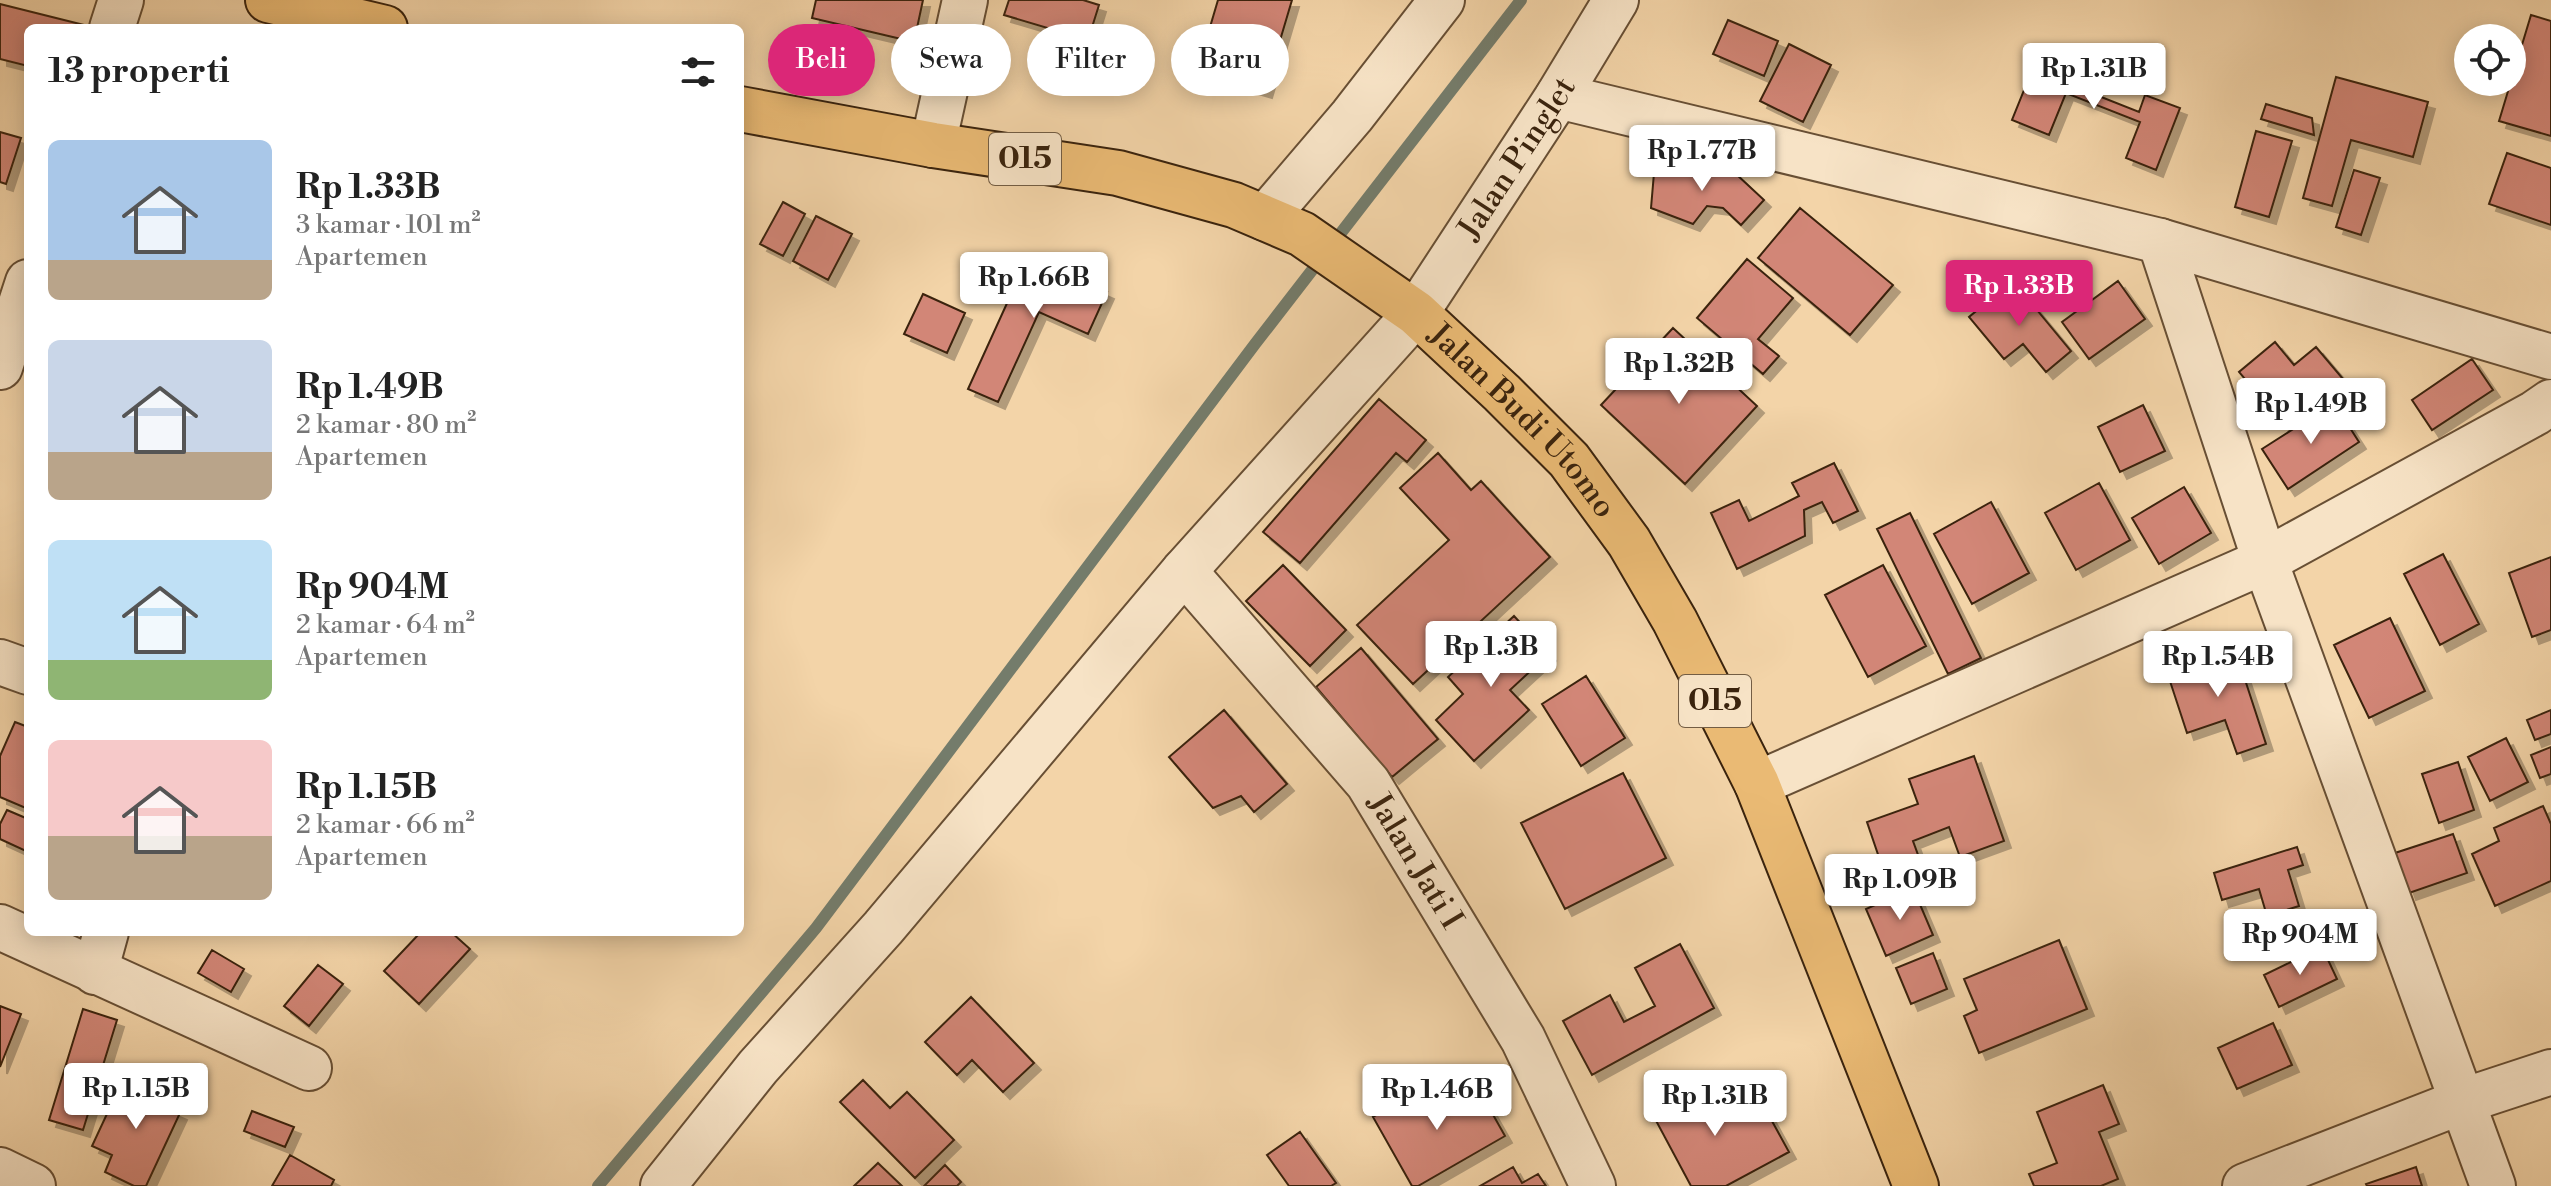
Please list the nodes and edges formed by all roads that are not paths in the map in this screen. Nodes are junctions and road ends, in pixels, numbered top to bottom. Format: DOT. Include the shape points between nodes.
graph roads {
  1 [pos="121,0"];
  2 [pos="268,0"];
  3 [pos="965,0"];
  4 [pos="1442,0"];
  5 [pos="1616,0"];
  6 [pos="113,24"];
  7 [pos="368,24"];
  8 [pos="1558,96"];
  9 [pos="744,110"];
  10 [pos="933,145"];
  11 [pos="1284,226"];
  12 [pos="2160,241"];
  13 [pos="24,294"];
  14 [pos="1403,304"];
  15 [pos="2551,357"];
  16 [pos="0,367"];
  17 [pos="2551,402"];
  18 [pos="2265,561"];
  19 [pos="1184,571"];
  20 [pos="0,662"];
  21 [pos="24,671"];
  22 [pos="1757,784"];
  23 [pos="0,927"];
  24 [pos="24,933"];
  25 [pos="36,936"];
  26 [pos="101,952"];
  27 [pos="309,1068"];
  28 [pos="2551,1072"];
  29 [pos="2463,1101"];
  30 [pos="0,1170"];
  31 [pos="33,1186"];
  32 [pos="663,1186"];
  33 [pos="1593,1186"];
  34 [pos="1916,1186"];
  35 [pos="2245,1186"];
  36 [pos="2493,1186"];
  1 -- 6 [label="street"];
  2 -- 7 [label="main road"];
  3 -- 10 [label="street"];
  4 -- 11 [label="street" via="1352,116"];
  5 -- 8 [label="street, Jalan Pinglet"];
  8 -- 12 [label="street"];
  8 -- 14 [label="street, Jalan Pinglet"];
  9 -- 10 [label="main road, Jalan Budi Utomo / 015"];
  10 -- 11 [label="main road, Jalan Budi Utomo / 015" via="1118,173 1234,205"];
  11 -- 14 [label="main road, Jalan Budi Utomo / 015"];
  12 -- 15 [label="street"];
  12 -- 18 [label="street"];
  13 -- 16 [label="street"];
  14 -- 19 [label="street, Jalan Pinglet"];
  14 -- 22 [label="main road, Jalan Budi Utomo / 015" via="1569,460 1629,542 1675,621"];
  17 -- 18 [label="street"];
  18 -- 22 [label="street"];
  18 -- 29 [label="street"];
  19 -- 32 [label="street, Jalan Pinglet" via="883,928 758,1067"];
  19 -- 33 [label="street, Jalan Jati I" via="1368,783 1523,1039"];
  20 -- 21 [label="street"];
  22 -- 34 [label="main road, Jalan Budi Utomo / 015"];
  23 -- 24 [label="street"];
  25 -- 26 [label="street"];
  26 -- 27 [label="street"];
  28 -- 29 [label="street"];
  29 -- 35 [label="street"];
  29 -- 36 [label="street"];
  30 -- 31 [label="street"];
}
